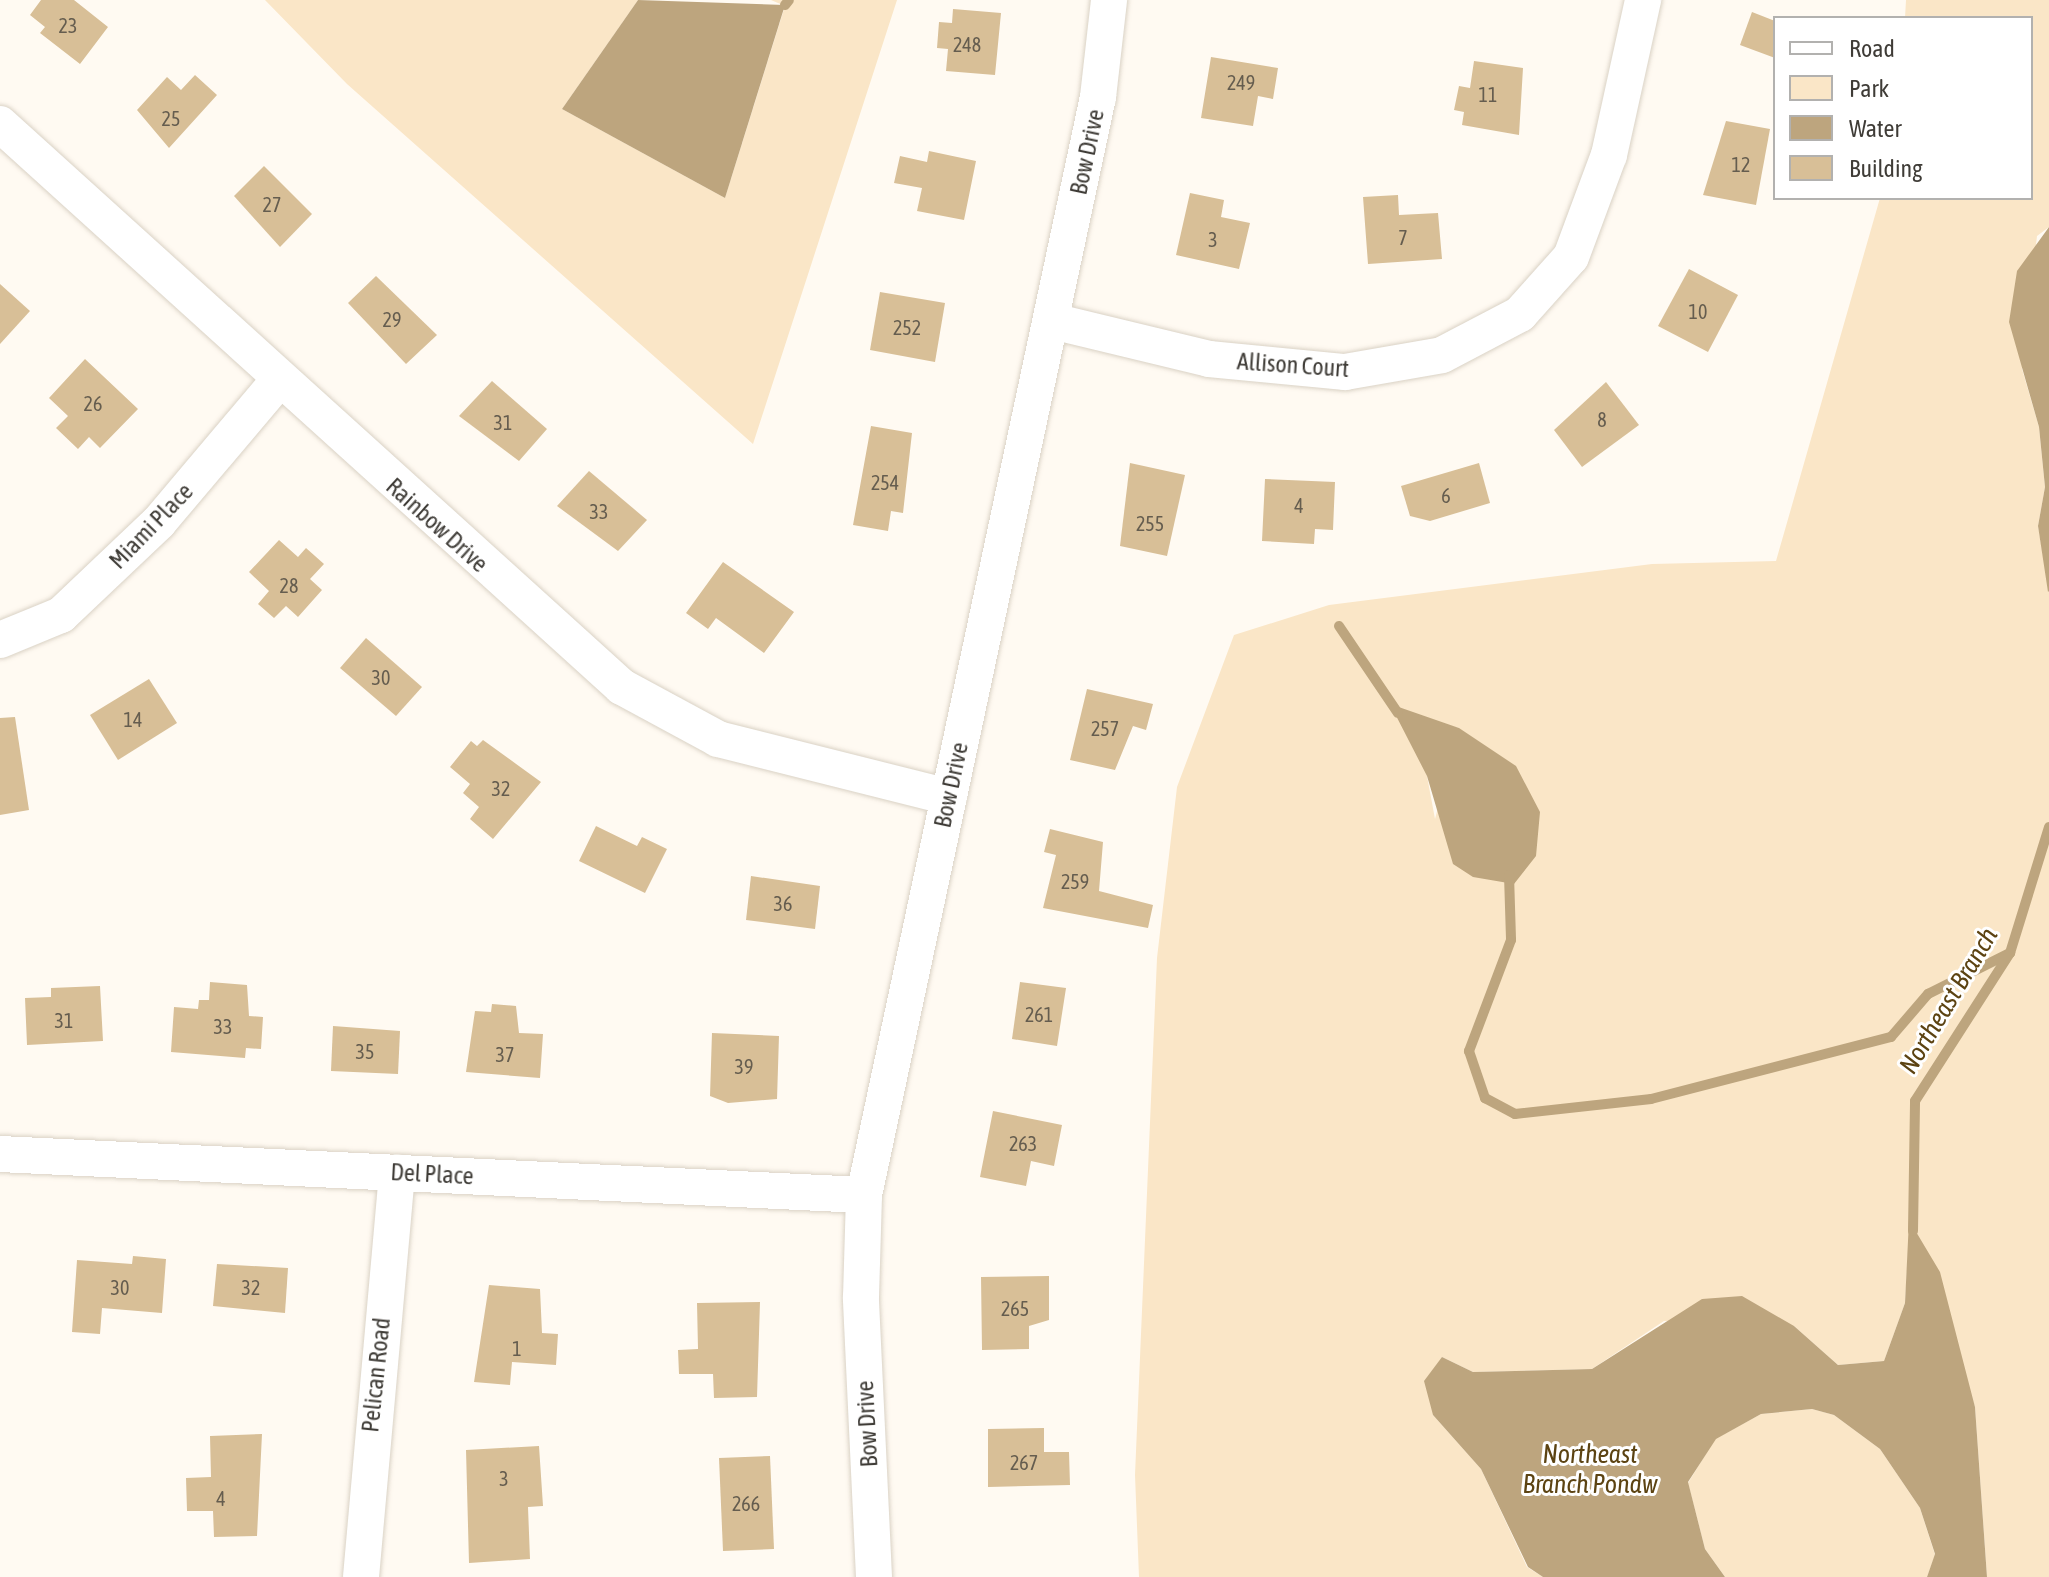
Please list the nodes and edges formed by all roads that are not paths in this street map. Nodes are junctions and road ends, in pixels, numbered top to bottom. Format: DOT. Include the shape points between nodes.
graph roads {
  1 [pos="1109,0"];
  2 [pos="1643,0"];
  3 [pos="0,124"];
  4 [pos="1052,321"];
  5 [pos="278,381"];
  6 [pos="0,640"];
  7 [pos="949,797"];
  8 [pos="0,1154"];
  9 [pos="397,1173"];
  10 [pos="864,1195"];
  11 [pos="361,1577"];
  12 [pos="874,1577"];
  1 -- 4 [label="street, Bow Drive" via="1098,97"];
  2 -- 4 [label="street, Allison Court" via="1609,155 1571,257 1520,314 1442,355 1345,372 1209,359"];
  3 -- 5 [label="street, Rainbow Drive"];
  4 -- 7 [label="street, Bow Drive"];
  5 -- 6 [label="street, Miami Place" via="159,522 61,615"];
  5 -- 7 [label="street, Rainbow Drive" via="622,687 718,739"];
  7 -- 10 [label="street, Bow Drive"];
  8 -- 9 [label="street, Del Place"];
  9 -- 10 [label="street, Del Place"];
  9 -- 11 [label="street, Pelican Road"];
  10 -- 12 [label="street, Bow Drive" via="861,1297"];
}
